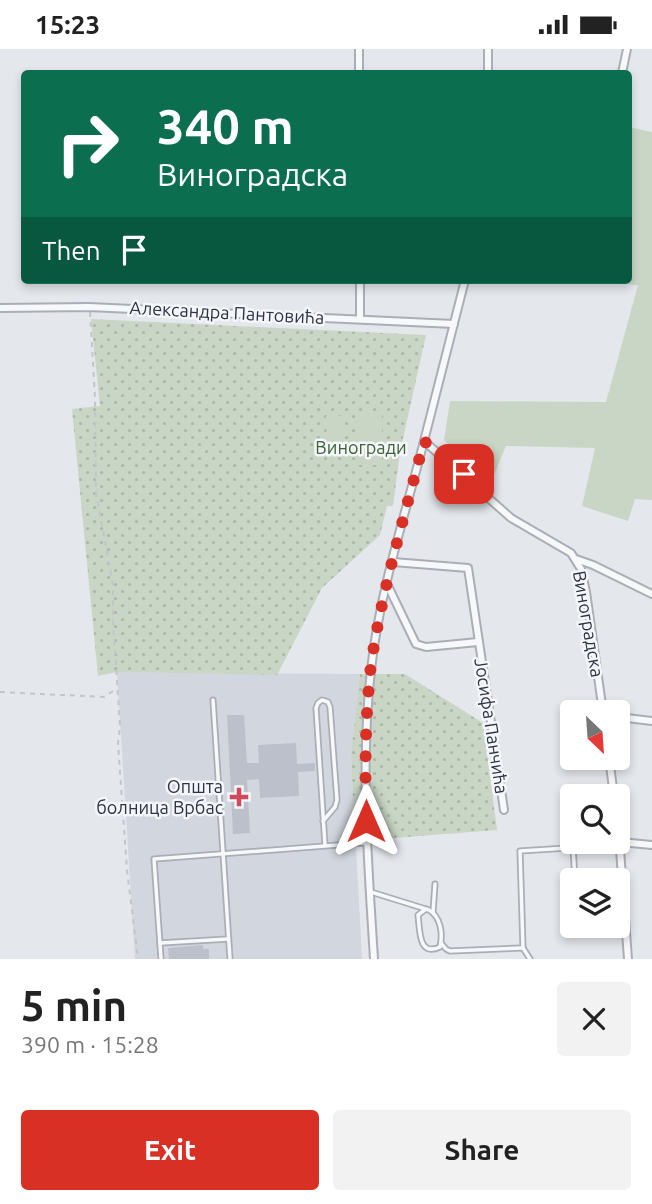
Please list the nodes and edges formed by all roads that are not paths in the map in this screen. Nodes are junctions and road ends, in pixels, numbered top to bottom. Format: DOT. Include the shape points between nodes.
graph roads {
  1 [pos="359,49"];
  2 [pos="488,49"];
  3 [pos="627,49"];
  4 [pos="359,70"];
  5 [pos="488,70"];
  6 [pos="623,70"];
  7 [pos="360,284"];
  8 [pos="463,284"];
  9 [pos="0,308"];
  10 [pos="360,319"];
  11 [pos="454,324"];
  12 [pos="424,441"];
  13 [pos="576,559"];
  14 [pos="393,562"];
  15 [pos="387,585"];
  16 [pos="652,594"];
  17 [pos="478,642"];
  18 [pos="213,700"];
  19 [pos="601,700"];
  20 [pos="630,718"];
  21 [pos="652,721"];
  22 [pos="504,810"];
  23 [pos="323,821"];
  24 [pos="366,843"];
  25 [pos="630,843"];
  26 [pos="346,844"];
  27 [pos="325,845"];
  28 [pos="338,845"];
  29 [pos="652,845"];
  30 [pos="560,848"];
  31 [pos="222,854"];
  32 [pos="621,854"];
  33 [pos="435,884"];
  34 [pos="369,891"];
  35 [pos="426,909"];
  36 [pos="433,912"];
  37 [pos="228,939"];
  38 [pos="160,943"];
  39 [pos="441,943"];
  40 [pos="523,948"];
  41 [pos="161,959"];
  42 [pos="229,959"];
  43 [pos="374,959"];
  44 [pos="530,959"];
  45 [pos="628,959"];
  1 -- 4 [label="street"];
  2 -- 5 [label="street"];
  3 -- 6 [label="street"];
  7 -- 10 [label="street"];
  8 -- 11 [label="street"];
  9 -- 10 [label="street, Александра Пантовића" via="89,307"];
  10 -- 11 [label="street, Александра Пантовића"];
  11 -- 12 [label="street"];
  12 -- 13 [label="street, Виноградска" via="512,518"];
  12 -- 14 [label="street"];
  13 -- 16 [label="street"];
  13 -- 19 [label="street, Виноградска" via="586,592"];
  14 -- 15 [label="street"];
  14 -- 17 [label="street, Јосифа Панчића" via="468,568"];
  15 -- 17 [label="street, Јосифа Панчића" via="416,644"];
  15 -- 24 [label="street" via="370,682"];
  17 -- 22 [label="street, Јосифа Панчића"];
  18 -- 31 [label="lane"];
  20 -- 21 [label="street"];
  23 -- 23 [label="lane" via="316,708 322,700 330,707 337,800"];
  23 -- 27 [label="lane"];
  24 -- 26 [label="lane"];
  24 -- 34 [label="street"];
  25 -- 29 [label="street"];
  27 -- 28 [label="lane"];
  27 -- 31 [label="lane"];
  30 -- 40 [label="lane" via="520,851"];
  31 -- 37 [label="lane"];
  31 -- 38 [label="lane" via="153,859"];
  32 -- 45 [label="street"];
  33 -- 36 [label="lane"];
  34 -- 35 [label="lane"];
  34 -- 43 [label="street"];
  35 -- 36 [label="lane"];
  35 -- 39 [label="lane" via="418,915 421,943 434,950"];
  36 -- 39 [label="lane" via="439,919"];
  37 -- 38 [label="lane"];
  37 -- 42 [label="lane"];
  38 -- 41 [label="lane"];
  39 -- 40 [label="lane" via="450,951"];
  40 -- 44 [label="lane"];
}
